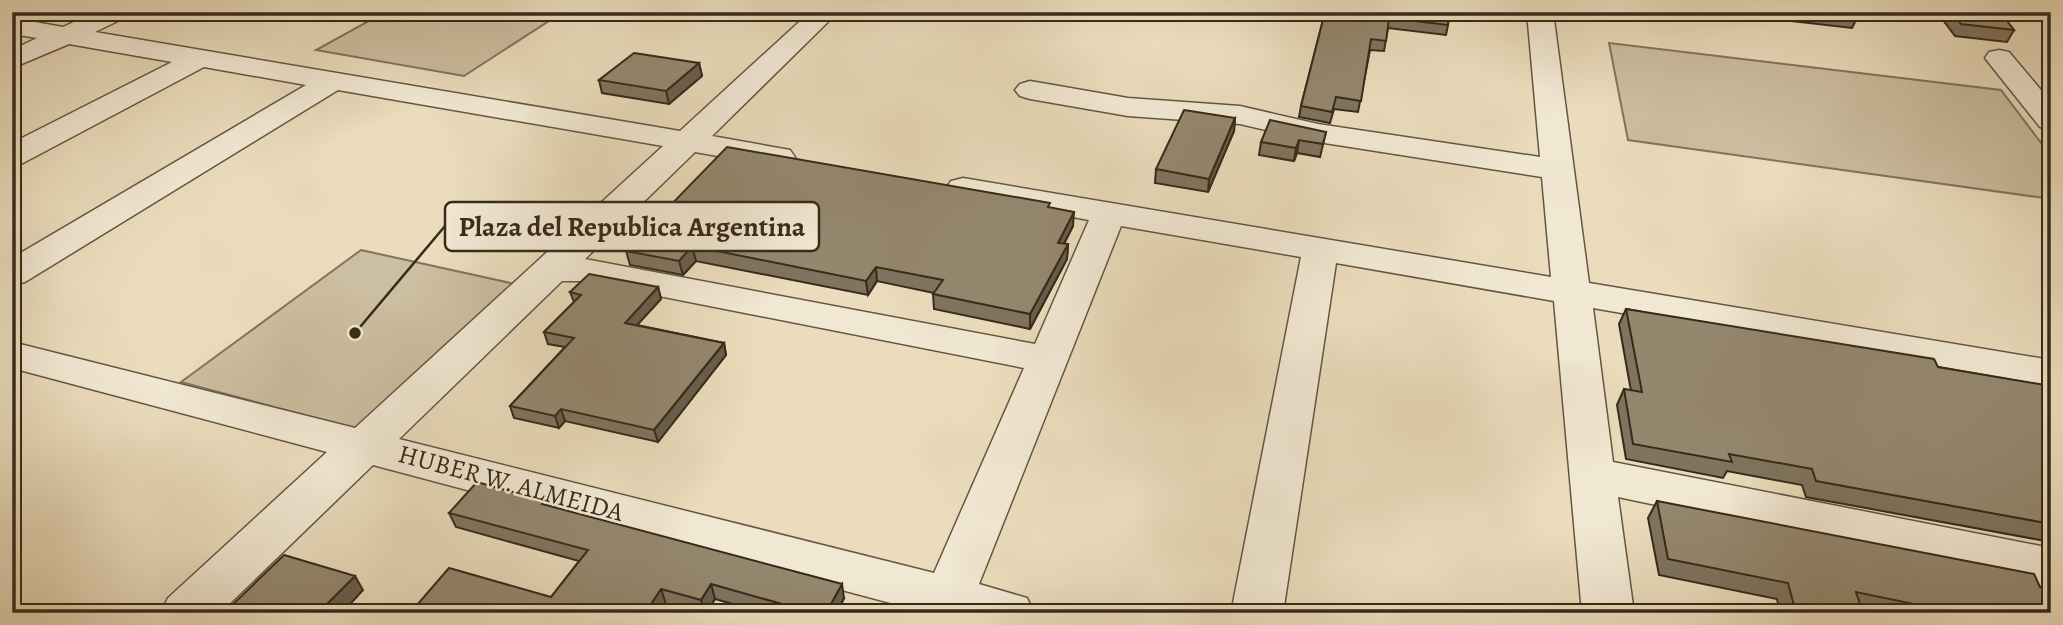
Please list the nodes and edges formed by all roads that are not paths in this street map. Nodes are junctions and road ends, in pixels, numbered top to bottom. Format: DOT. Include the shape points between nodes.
graph roads {
  1 [pos="117,12"];
  2 [pos="825,12"];
  3 [pos="1540,12"];
  4 [pos="12,26"];
  5 [pos="67,35"];
  6 [pos="201,58"];
  7 [pos="1999,58"];
  8 [pos="12,60"];
  9 [pos="333,81"];
  10 [pos="1030,90"];
  11 [pos="2051,121"];
  12 [pos="688,141"];
  13 [pos="12,156"];
  14 [pos="810,162"];
  15 [pos="1556,169"];
  16 [pos="932,183"];
  17 [pos="1109,213"];
  18 [pos="1321,249"];
  19 [pos="548,270"];
  20 [pos="12,274"];
  21 [pos="1573,293"];
  22 [pos="12,355"];
  23 [pos="1050,360"];
  24 [pos="2051,374"];
  25 [pos="364,445"];
  26 [pos="1593,475"];
  27 [pos="2051,568"];
  28 [pos="949,597"];
  29 [pos="186,613"];
  30 [pos="1009,613"];
  31 [pos="1257,613"];
  32 [pos="1608,613"];
  1 -- 5 [label="street"];
  2 -- 12 [label="street"];
  3 -- 15 [label="street"];
  4 -- 5 [label="street"];
  5 -- 6 [label="street"];
  5 -- 8 [label="street"];
  6 -- 9 [label="street"];
  6 -- 13 [label="street"];
  7 -- 11 [label="street"];
  9 -- 12 [label="street"];
  9 -- 20 [label="street"];
  10 -- 15 [label="street" via="1128,107 1240,115 1318,132"];
  12 -- 14 [label="street"];
  12 -- 19 [label="street"];
  15 -- 21 [label="street"];
  16 -- 17 [label="street"];
  17 -- 18 [label="street"];
  17 -- 23 [label="street"];
  18 -- 21 [label="street"];
  18 -- 31 [label="street"];
  19 -- 23 [label="street" via="583,270"];
  19 -- 25 [label="street"];
  21 -- 24 [label="street"];
  21 -- 26 [label="street"];
  22 -- 25 [label="street, HUBER W. ALMEIDA"];
  23 -- 28 [label="street"];
  25 -- 28 [label="street, HUBER W. ALMEIDA"];
  25 -- 29 [label="street"];
  26 -- 27 [label="street"];
  26 -- 32 [label="street"];
  28 -- 30 [label="street, HUBER W. ALMEIDA"];
}
